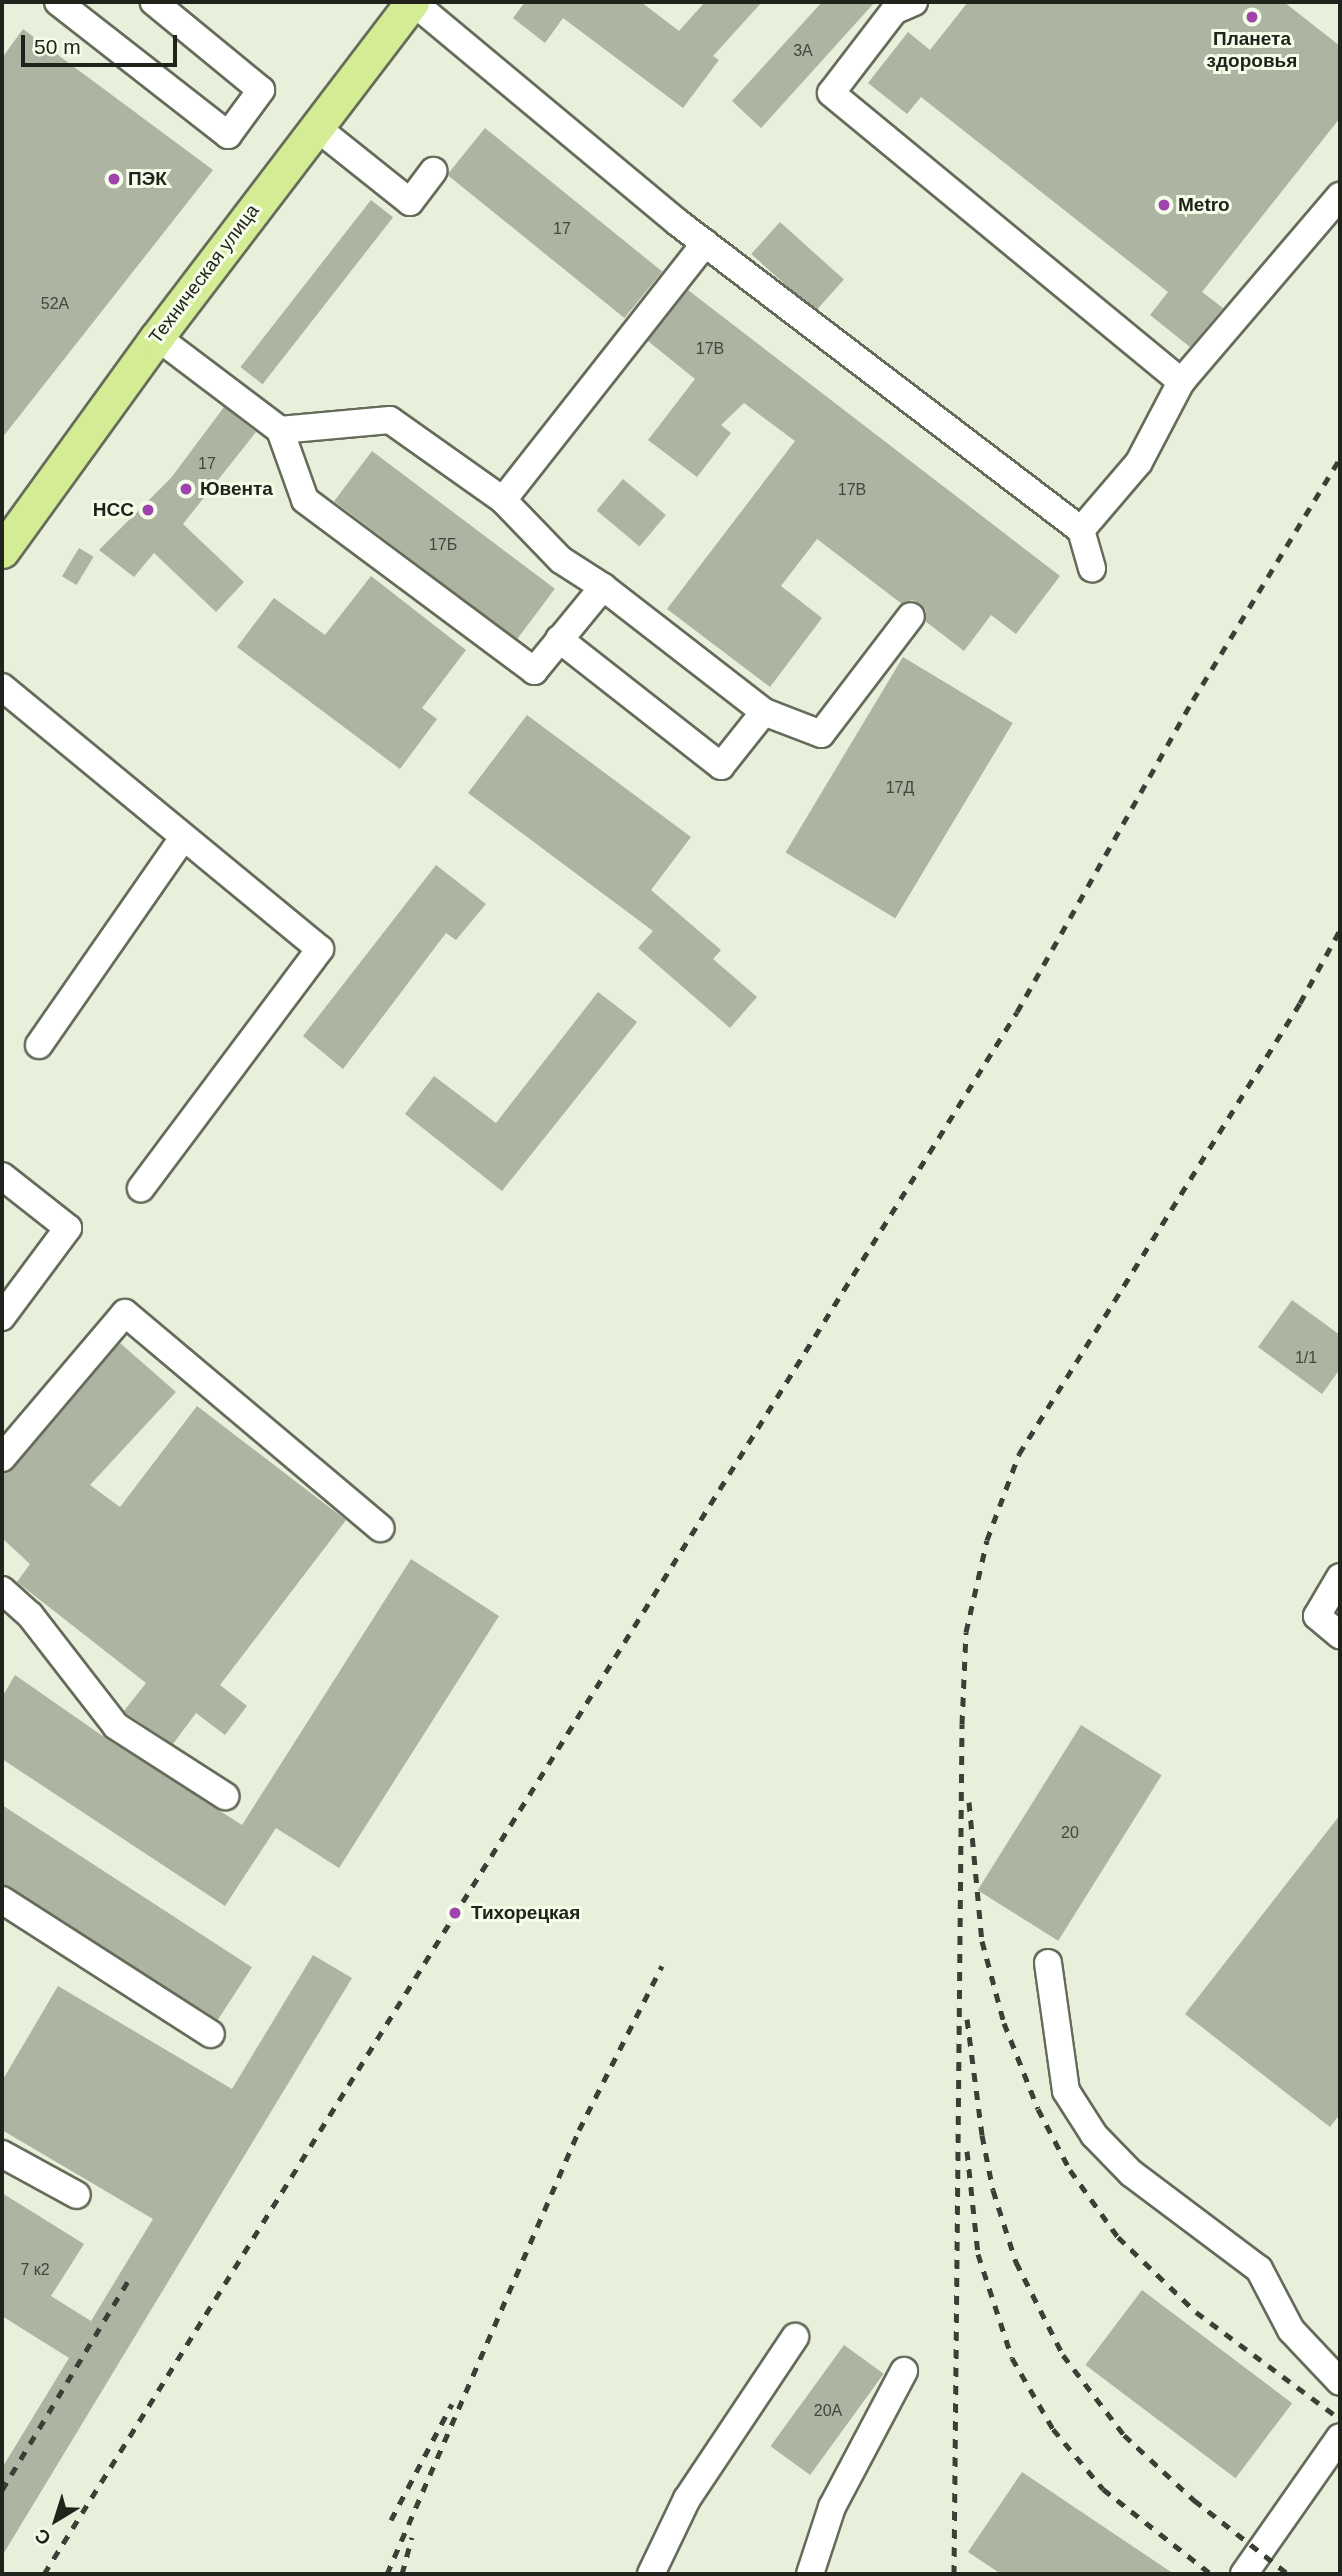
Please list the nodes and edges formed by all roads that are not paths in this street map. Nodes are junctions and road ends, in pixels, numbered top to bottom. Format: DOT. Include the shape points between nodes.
graph roads {
  1 [pos="58,2"];
  2 [pos="154,2"];
  3 [pos="412,2"];
  4 [pos="914,2"];
  5 [pos="316,127"];
  6 [pos="433,171"];
  7 [pos="1340,196"];
  8 [pos="705,243"];
  9 [pos="157,337"];
  10 [pos="1181,382"];
  11 [pos="280,430"];
  12 [pos="503,500"];
  13 [pos="1081,530"];
  14 [pos="4,544"];
  15 [pos="1092,568"];
  16 [pos="603,587"];
  17 [pos="911,616"];
  18 [pos="559,639"];
  19 [pos="2,687"];
  20 [pos="764,712"];
  21 [pos="183,838"];
  22 [pos="39,1045"];
  23 [pos="2,1176"];
  24 [pos="141,1188"];
  25 [pos="2,1317"];
  26 [pos="2,1458"];
  27 [pos="380,1528"];
  28 [pos="1340,1577"];
  29 [pos="2,1590"];
  30 [pos="1340,1635"];
  31 [pos="225,1796"];
  32 [pos="2,1900"];
  33 [pos="1048,1964"];
  34 [pos="211,2034"];
  35 [pos="2,2154"];
  36 [pos="77,2195"];
  37 [pos="795,2337"];
  38 [pos="904,2371"];
  39 [pos="1340,2382"];
  40 [pos="1340,2437"];
  41 [pos="651,2574"];
  42 [pos="810,2574"];
  43 [pos="1244,2574"];
  1 -- 2 [label="lane" via="228,135 261,90"];
  3 -- 5 [label="main road, Техническая улица"];
  3 -- 8 [label="lane"];
  4 -- 10 [label="lane" via="894,11 831,93"];
  5 -- 6 [label="lane" via="410,202"];
  5 -- 9 [label="main road, Техническая улица"];
  7 -- 10 [label="lane"];
  8 -- 12 [label="lane"];
  8 -- 13 [label="lane"];
  9 -- 11 [label="lane"];
  9 -- 14 [label="main road, Техническая улица"];
  10 -- 13 [label="lane" via="1139,462"];
  11 -- 12 [label="lane" via="390,420"];
  11 -- 18 [label="lane" via="305,500 316,509 534,671"];
  12 -- 16 [label="lane" via="561,560"];
  13 -- 15 [label="lane"];
  16 -- 18 [label="lane"];
  16 -- 20 [label="lane"];
  17 -- 20 [label="lane" via="821,734"];
  18 -- 20 [label="lane" via="721,766"];
  19 -- 21 [label="lane"];
  21 -- 22 [label="lane"];
  21 -- 24 [label="lane" via="320,949"];
  23 -- 25 [label="lane" via="68,1228"];
  26 -- 27 [label="lane" via="125,1313"];
  28 -- 30 [label="lane" via="1317,1616"];
  29 -- 31 [label="lane" via="30,1615 116,1726"];
  32 -- 34 [label="lane"];
  33 -- 39 [label="lane" via="1066,2091 1094,2135 1131,2173 1259,2269 1291,2330"];
  35 -- 36 [label="lane"];
  37 -- 41 [label="lane" via="687,2500"];
  38 -- 42 [label="lane" via="832,2507"];
  40 -- 43 [label="lane"];
}
